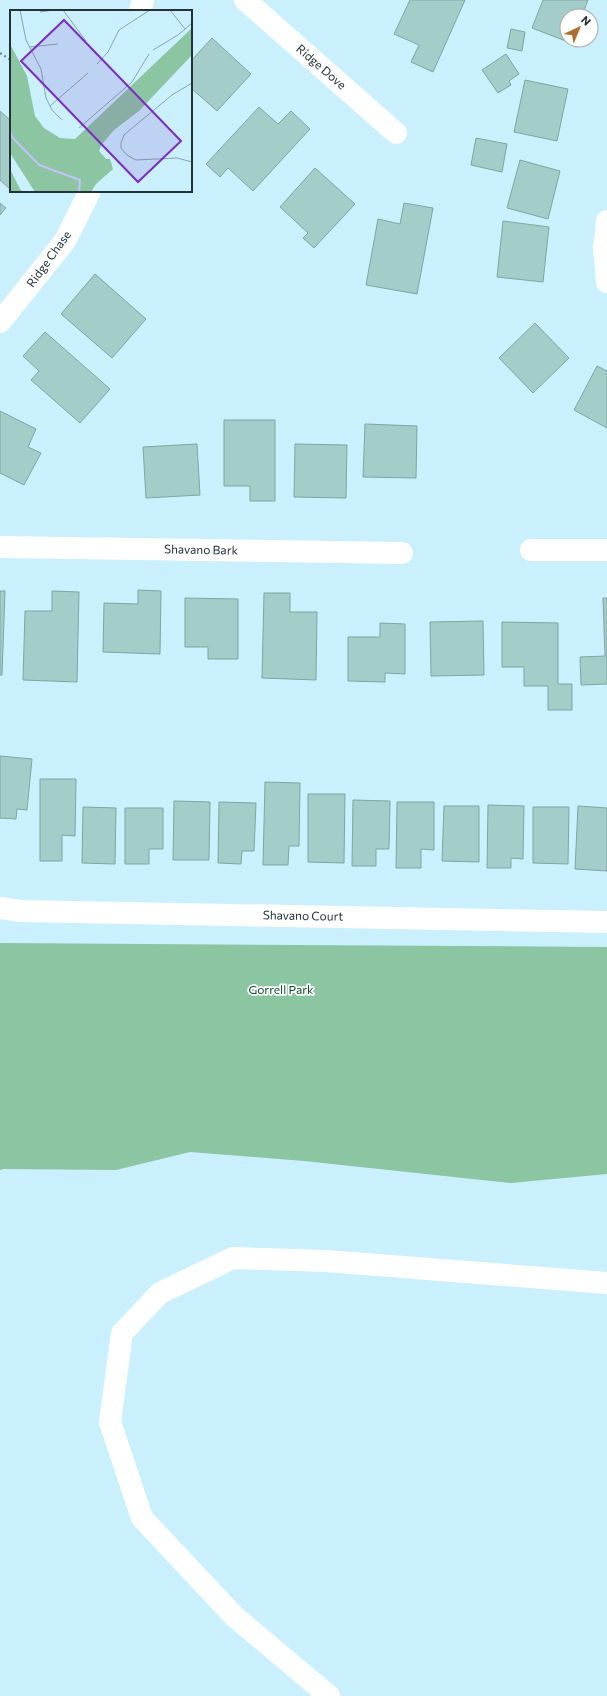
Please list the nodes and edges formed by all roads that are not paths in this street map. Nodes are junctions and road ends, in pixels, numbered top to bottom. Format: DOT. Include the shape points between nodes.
graph roads {
  1 [pos="143,0"];
  2 [pos="245,0"];
  3 [pos="140,10"];
  4 [pos="396,133"];
  5 [pos="90,192"];
  6 [pos="607,221"];
  7 [pos="607,282"];
  8 [pos="0,322"];
  9 [pos="0,547"];
  10 [pos="531,550"];
  11 [pos="607,550"];
  12 [pos="402,553"];
  13 [pos="0,908"];
  14 [pos="607,922"];
  15 [pos="607,1283"];
  16 [pos="329,1696"];
  1 -- 3 [label="street"];
  2 -- 4 [label="street, Ridge Dove"];
  5 -- 8 [label="street, Ridge Chase" via="65,241"];
  6 -- 7 [label="street" via="604,248"];
  9 -- 12 [label="street, Shavano Bark"];
  10 -- 11 [label="street"];
  13 -- 14 [label="street, Shavano Court" via="29,911"];
  15 -- 16 [label="street" via="326,1261 233,1258 160,1293 122,1333 110,1422 142,1518 234,1616"];
}
